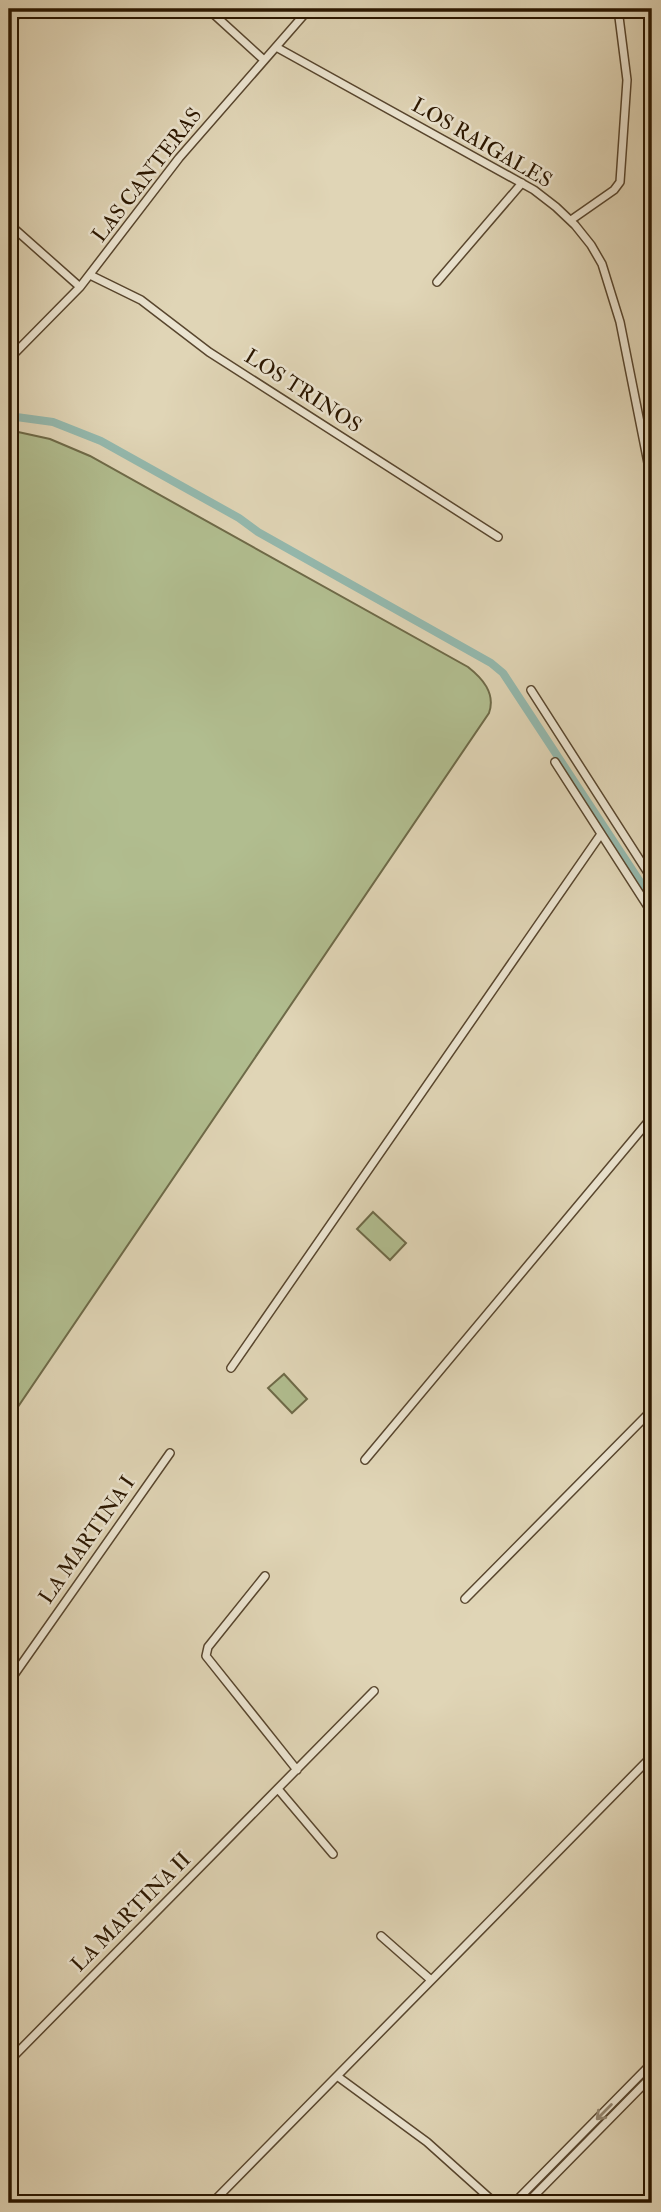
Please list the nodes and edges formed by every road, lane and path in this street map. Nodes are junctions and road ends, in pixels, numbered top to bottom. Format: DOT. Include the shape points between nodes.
graph roads {
  1 [pos="18,9"];
  2 [pos="208,9"];
  3 [pos="309,9"];
  4 [pos="618,9"];
  5 [pos="9,32"];
  6 [pos="276,47"];
  7 [pos="264,60"];
  8 [pos="522,183"];
  9 [pos="570,220"];
  10 [pos="9,224"];
  11 [pos="89,275"];
  12 [pos="437,282"];
  13 [pos="80,287"];
  14 [pos="9,359"];
  15 [pos="652,483"];
  16 [pos="498,537"];
  17 [pos="531,690"];
  18 [pos="555,762"];
  19 [pos="601,834"];
  20 [pos="652,879"];
  21 [pos="652,914"];
  22 [pos="652,1117"];
  23 [pos="231,1368"];
  24 [pos="652,1410"];
  25 [pos="170,1453"];
  26 [pos="365,1460"];
  27 [pos="265,1576"];
  28 [pos="465,1599"];
  29 [pos="9,1682"];
  30 [pos="374,1691"];
  31 [pos="652,1756"];
  32 [pos="297,1770"];
  33 [pos="278,1789"];
  34 [pos="333,1854"];
  35 [pos="381,1936"];
  36 [pos="431,1980"];
  37 [pos="9,2061"];
  38 [pos="652,2063"];
  39 [pos="337,2076"];
  40 [pos="652,2076"];
  41 [pos="212,2203"];
  42 [pos="495,2203"];
  43 [pos="514,2203"];
  44 [pos="527,2203"];
  1 -- 5 [label="street"];
  2 -- 7 [label="street"];
  3 -- 6 [label="street, LAS CANTERAS"];
  4 -- 9 [label="street" via="627,80 620,181"];
  6 -- 7 [label="street, LAS CANTERAS"];
  6 -- 8 [label="street, LOS RAIGALES"];
  7 -- 11 [label="street, LAS CANTERAS" via="173,165"];
  8 -- 9 [label="street, LOS RAIGALES"];
  8 -- 12 [label="street"];
  9 -- 15 [label="street, LOS RAIGALES" via="597,254 612,290"];
  10 -- 13 [label="street"];
  11 -- 13 [label="street, LAS CANTERAS"];
  11 -- 16 [label="street, LOS TRINOS" via="141,300 209,352"];
  13 -- 14 [label="street, LAS CANTERAS"];
  17 -- 20 [label="street"];
  18 -- 19 [label="street"];
  19 -- 21 [label="street"];
  19 -- 23 [label="street"];
  22 -- 26 [label="street"];
  24 -- 28 [label="street"];
  25 -- 29 [label="street, LA MARTINA I"];
  27 -- 32 [label="street" via="208,1647 206,1656"];
  30 -- 32 [label="street, LA MARTINA II"];
  31 -- 36 [label="street"];
  32 -- 33 [label="street, LA MARTINA II"];
  33 -- 34 [label="street"];
  33 -- 37 [label="street, LA MARTINA II"];
  35 -- 36 [label="street"];
  36 -- 39 [label="street"];
  38 -- 43 [label="street, one-way"];
  39 -- 41 [label="street"];
  39 -- 42 [label="street" via="427,2142"];
  40 -- 44 [label="street"];
}
